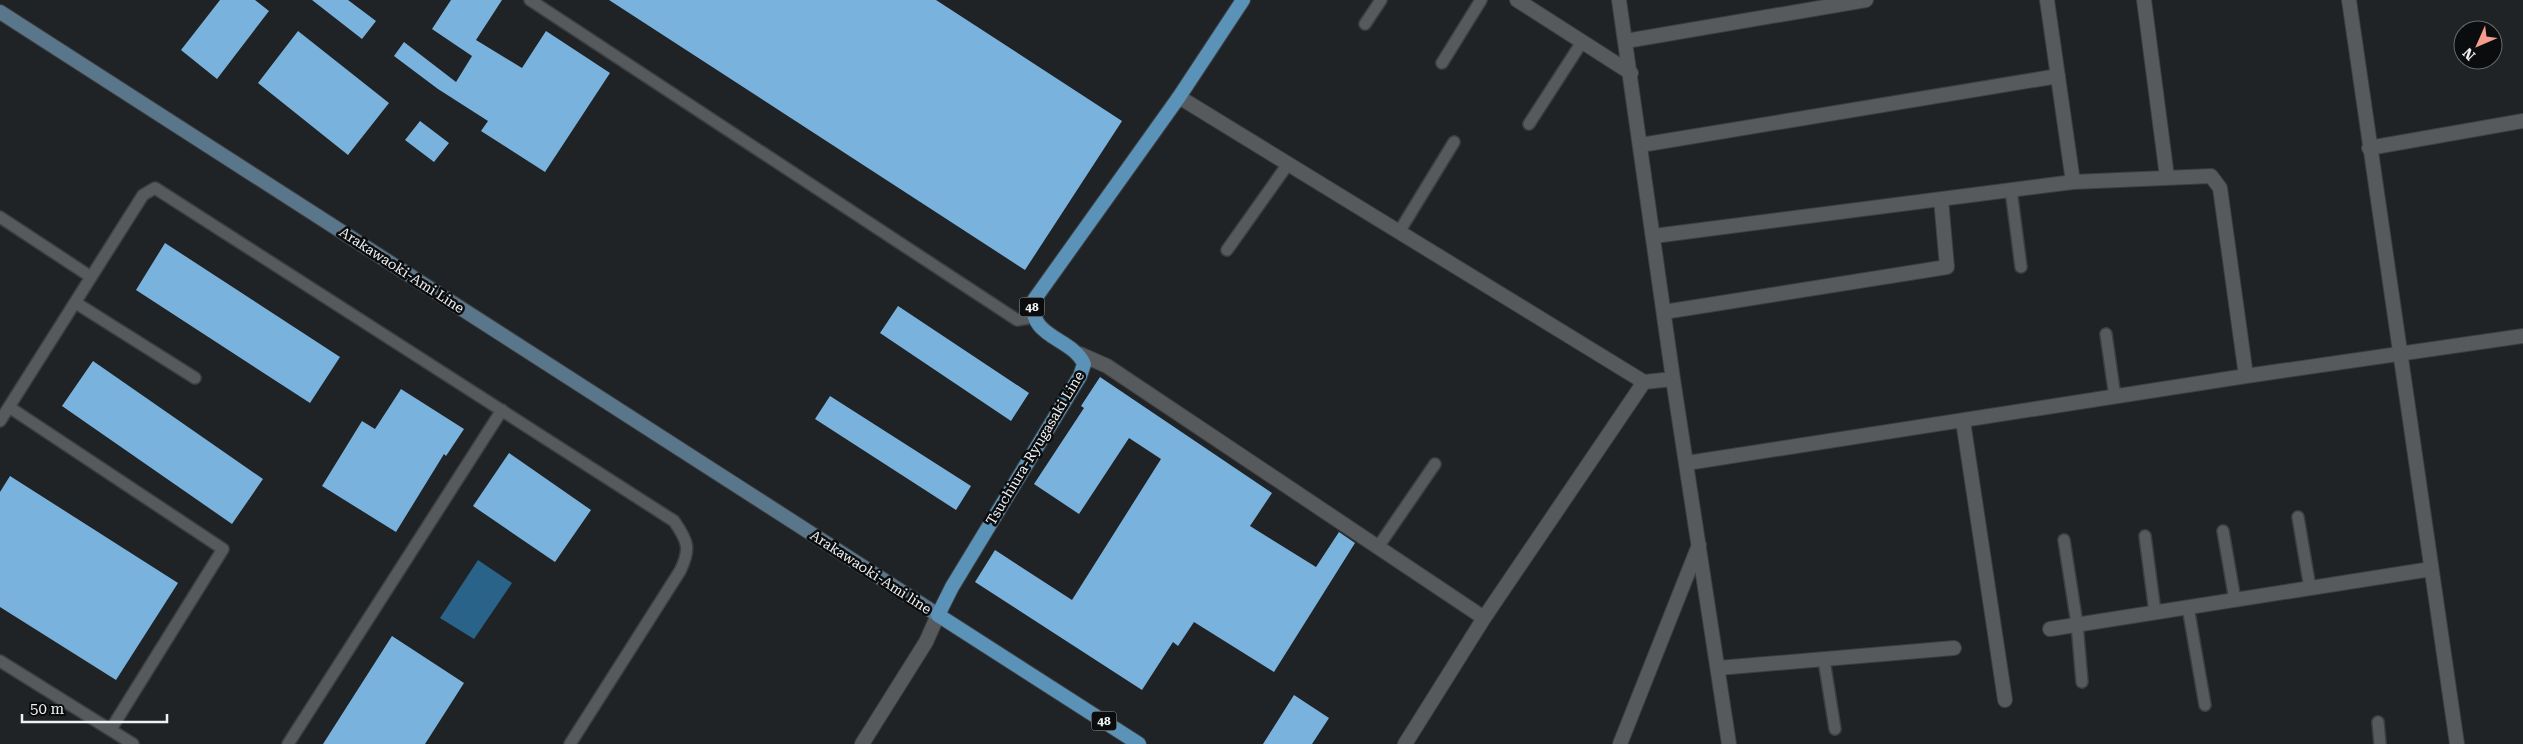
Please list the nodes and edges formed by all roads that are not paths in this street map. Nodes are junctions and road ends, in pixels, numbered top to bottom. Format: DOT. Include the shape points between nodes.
graph roads {
  1 [pos="530,0"];
  2 [pos="1243,0"];
  3 [pos="1381,0"];
  4 [pos="1482,0"];
  5 [pos="1517,0"];
  6 [pos="1619,0"];
  7 [pos="1866,0"];
  8 [pos="2047,0"];
  9 [pos="2144,0"];
  10 [pos="2348,0"];
  11 [pos="0,12"];
  12 [pos="1365,24"];
  13 [pos="1626,41"];
  14 [pos="1582,42"];
  15 [pos="1442,62"];
  16 [pos="1631,73"];
  17 [pos="2058,76"];
  18 [pos="1178,96"];
  19 [pos="2523,121"];
  20 [pos="1529,124"];
  21 [pos="1454,142"];
  22 [pos="1641,145"];
  23 [pos="2370,148"];
  24 [pos="1288,164"];
  25 [pos="2167,177"];
  26 [pos="2073,182"];
  27 [pos="2011,190"];
  28 [pos="1941,199"];
  29 [pos="0,217"];
  30 [pos="1399,232"];
  31 [pos="1654,236"];
  32 [pos="1227,250"];
  33 [pos="2021,267"];
  34 [pos="91,277"];
  35 [pos="76,303"];
  36 [pos="1664,312"];
  37 [pos="1034,317"];
  38 [pos="2106,334"];
  39 [pos="2523,336"];
  40 [pos="1080,354"];
  41 [pos="2399,355"];
  42 [pos="2246,376"];
  43 [pos="195,378"];
  44 [pos="1673,379"];
  45 [pos="1644,382"];
  46 [pos="2115,397"];
  47 [pos="9,407"];
  48 [pos="502,410"];
  49 [pos="1963,420"];
  50 [pos="0,421"];
  51 [pos="1686,463"];
  52 [pos="1435,464"];
  53 [pos="2298,518"];
  54 [pos="2223,531"];
  55 [pos="2145,536"];
  56 [pos="2064,540"];
  57 [pos="1699,545"];
  58 [pos="1378,547"];
  59 [pos="2431,569"];
  60 [pos="2310,588"];
  61 [pos="2235,600"];
  62 [pos="2188,607"];
  63 [pos="2155,612"];
  64 [pos="938,615"];
  65 [pos="1484,618"];
  66 [pos="2077,624"];
  67 [pos="2050,629"];
  68 [pos="1954,648"];
  69 [pos="1824,660"];
  70 [pos="0,661"];
  71 [pos="1718,668"];
  72 [pos="2082,682"];
  73 [pos="2005,700"];
  74 [pos="2205,705"];
  75 [pos="2378,722"];
  76 [pos="111,729"];
  77 [pos="1835,729"];
  78 [pos="1137,743"];
  79 [pos="133,744"];
  80 [pos="288,744"];
  81 [pos="570,744"];
  82 [pos="862,744"];
  83 [pos="1404,744"];
  84 [pos="1620,744"];
  85 [pos="1729,744"];
  86 [pos="2380,744"];
  87 [pos="2457,744"];
  1 -- 37 [label="lane" via="1017,320"];
  2 -- 18 [label="main road, 48"];
  3 -- 12 [label="lane"];
  4 -- 15 [label="lane"];
  5 -- 14 [label="street"];
  6 -- 13 [label="street"];
  7 -- 13 [label="street"];
  8 -- 17 [label="street"];
  9 -- 25 [label="street"];
  10 -- 23 [label="street"];
  11 -- 64 [label="main road, Arakawaoki-Ami line"];
  13 -- 16 [label="street"];
  14 -- 16 [label="street"];
  14 -- 20 [label="lane"];
  16 -- 22 [label="street"];
  17 -- 22 [label="street"];
  17 -- 26 [label="street"];
  18 -- 24 [label="street"];
  18 -- 37 [label="main road, 48" via="1034,300"];
  19 -- 23 [label="street"];
  21 -- 30 [label="lane"];
  22 -- 31 [label="street"];
  23 -- 41 [label="street"];
  24 -- 30 [label="street"];
  24 -- 32 [label="lane"];
  25 -- 26 [label="street"];
  25 -- 42 [label="street" via="2211,176 2220,188"];
  26 -- 27 [label="street"];
  27 -- 28 [label="street"];
  27 -- 33 [label="lane"];
  28 -- 31 [label="street"];
  28 -- 36 [label="street" via="1947,267"];
  29 -- 34 [label="lane"];
  30 -- 45 [label="street"];
  31 -- 36 [label="street"];
  34 -- 35 [label="lane"];
  34 -- 48 [label="lane" via="143,196 155,188"];
  35 -- 43 [label="lane"];
  35 -- 47 [label="lane"];
  36 -- 44 [label="street"];
  37 -- 40 [label="main road, Tsuchiura-Ryugasaki Line / 48" via="1042,330"];
  38 -- 46 [label="lane"];
  39 -- 41 [label="street"];
  40 -- 58 [label="street" via="1107,366"];
  40 -- 64 [label="main road, Tsuchiura-Ryugasaki Line" via="1084,364 1080,376"];
  41 -- 42 [label="street"];
  41 -- 59 [label="street"];
  42 -- 46 [label="street"];
  44 -- 45 [label="street"];
  44 -- 51 [label="street"];
  45 -- 65 [label="street"];
  46 -- 49 [label="street"];
  47 -- 50 [label="lane"];
  47 -- 76 [label="lane" via="223,549"];
  48 -- 80 [label="lane"];
  48 -- 81 [label="lane" via="674,521 685,537 688,554 680,571"];
  49 -- 51 [label="street"];
  49 -- 73 [label="street"];
  51 -- 57 [label="street"];
  52 -- 58 [label="lane"];
  53 -- 60 [label="lane"];
  54 -- 61 [label="lane"];
  55 -- 63 [label="lane"];
  56 -- 66 [label="lane"];
  57 -- 71 [label="street"];
  57 -- 84 [label="street"];
  58 -- 65 [label="street"];
  59 -- 60 [label="street"];
  59 -- 87 [label="street"];
  60 -- 61 [label="street"];
  61 -- 62 [label="street"];
  62 -- 63 [label="street"];
  62 -- 74 [label="lane"];
  63 -- 66 [label="street"];
  64 -- 78 [label="main road, 48"];
  64 -- 82 [label="street" via="926,642"];
  65 -- 83 [label="street"];
  66 -- 67 [label="street"];
  66 -- 72 [label="lane"];
  68 -- 69 [label="street"];
  69 -- 71 [label="street"];
  69 -- 77 [label="lane"];
  70 -- 76 [label="lane"];
  71 -- 85 [label="street"];
  75 -- 86 [label="lane"];
  76 -- 79 [label="lane"];
}
